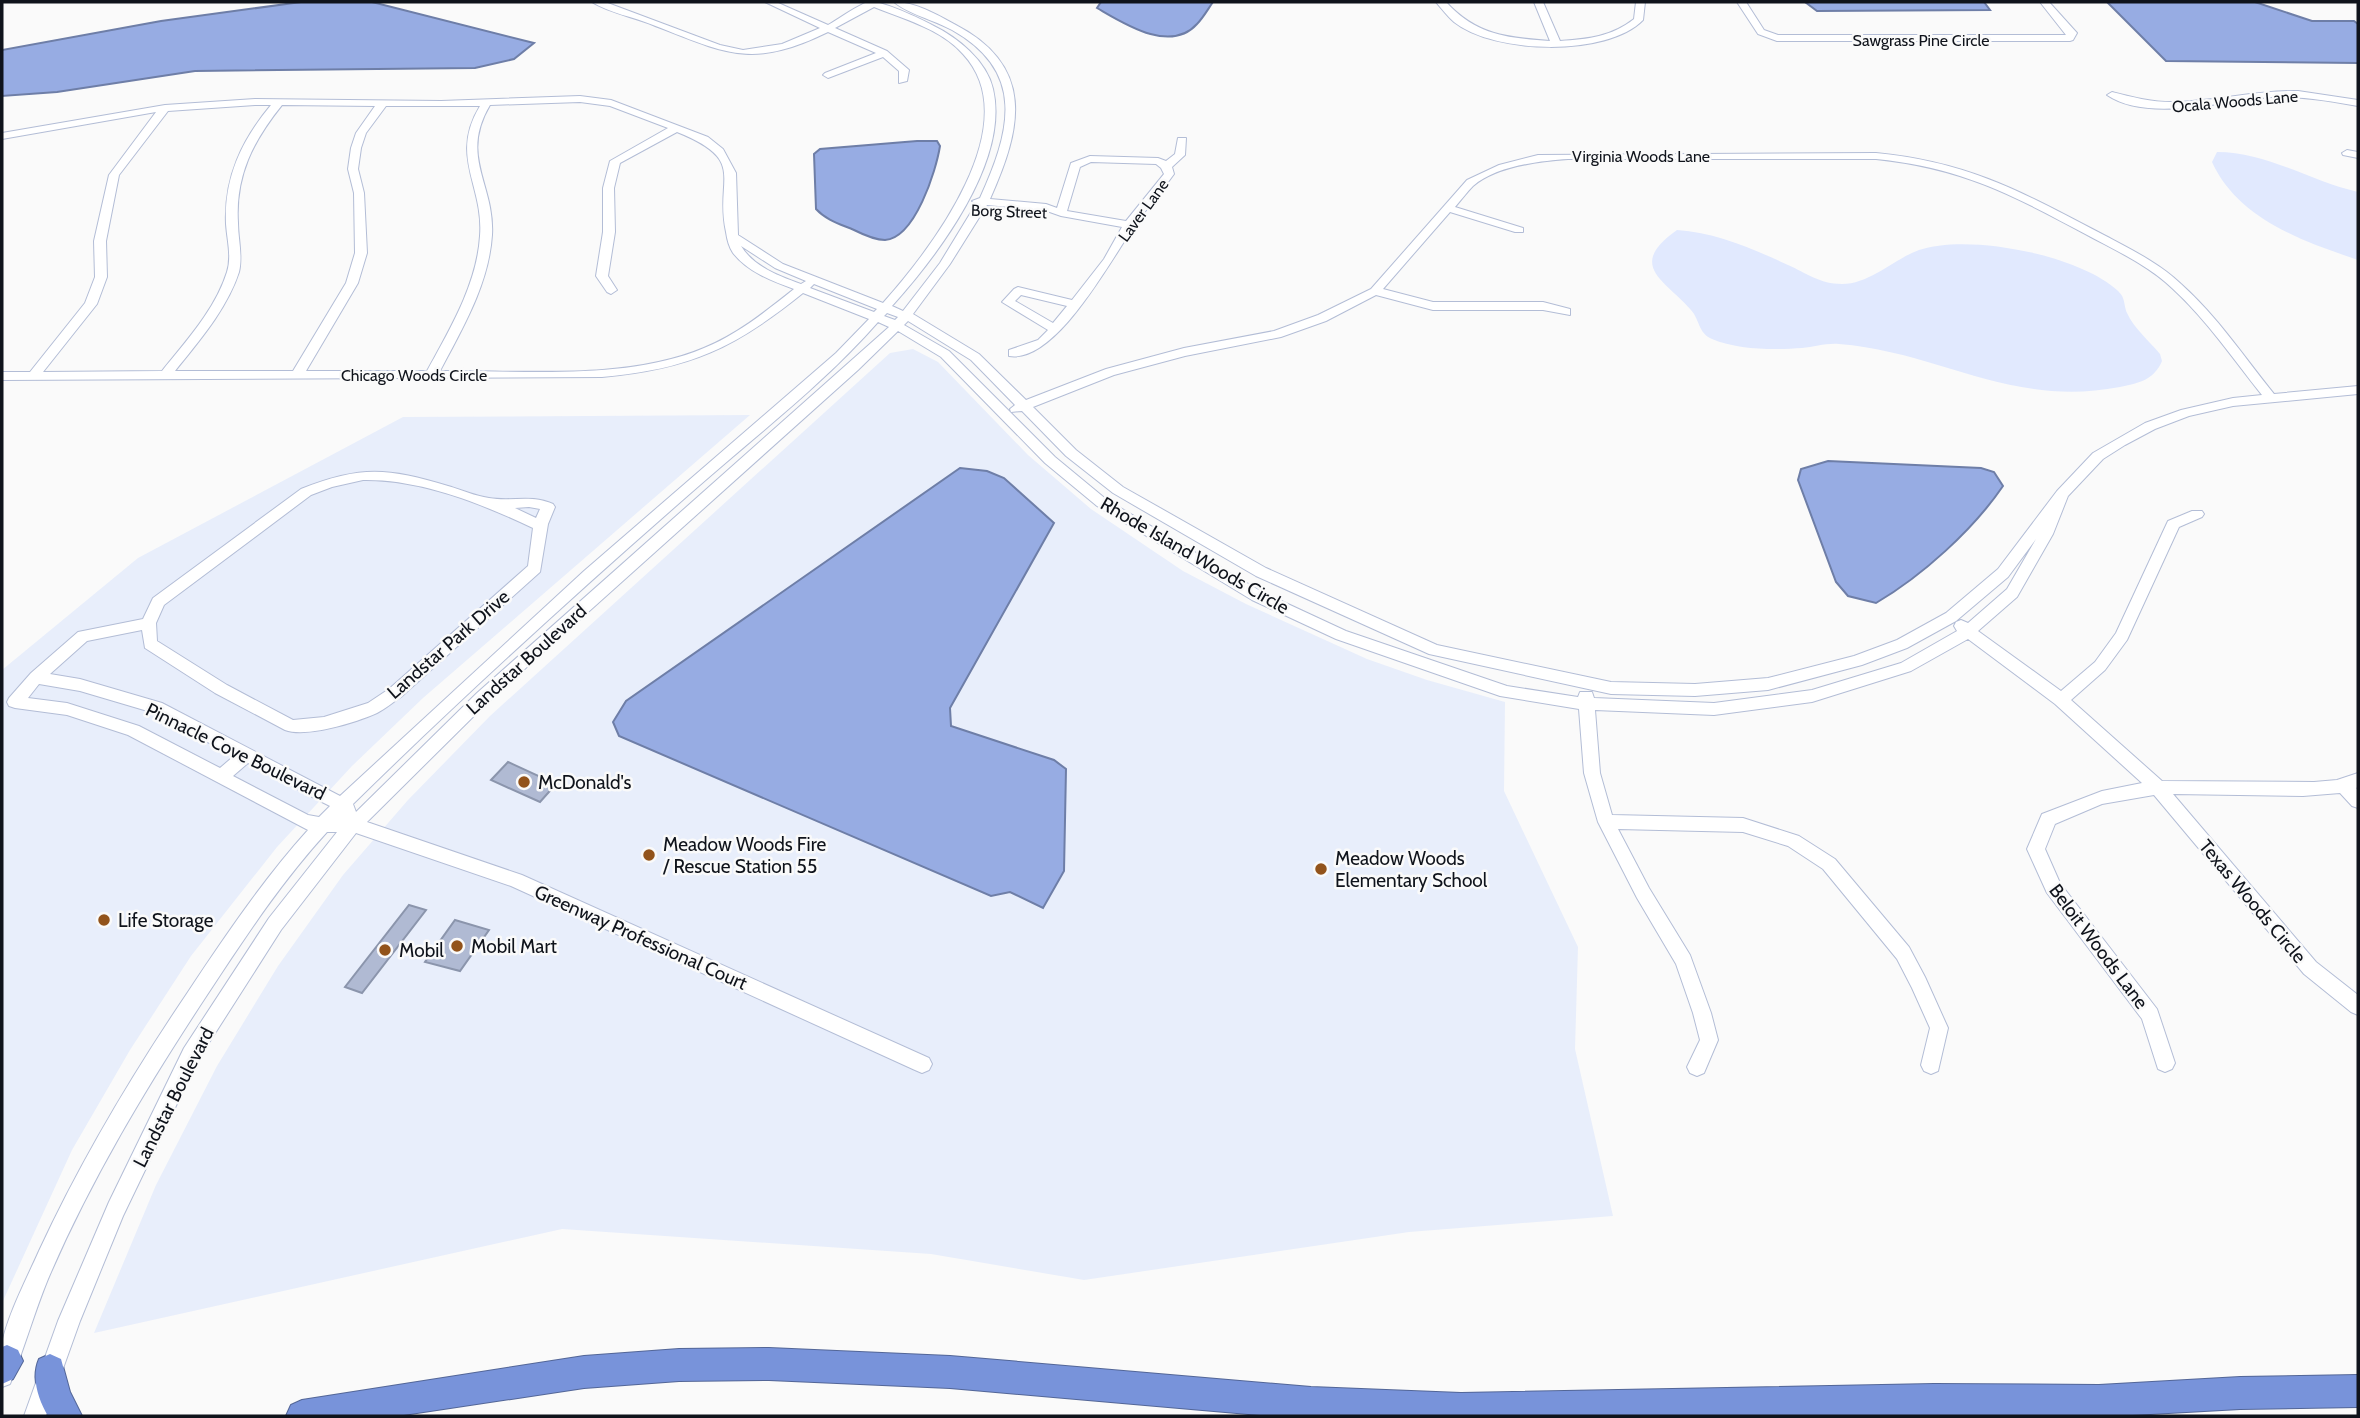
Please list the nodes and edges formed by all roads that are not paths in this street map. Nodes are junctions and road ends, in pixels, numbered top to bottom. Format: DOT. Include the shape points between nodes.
graph roads {
  1 [pos="597,2"];
  2 [pos="769,2"];
  3 [pos="873,2"];
  4 [pos="898,2"];
  5 [pos="1441,2"];
  6 [pos="1539,2"];
  7 [pos="1640,2"];
  8 [pos="1742,2"];
  9 [pos="2044,2"];
  10 [pos="828,27"];
  11 [pos="1556,44"];
  12 [pos="884,53"];
  13 [pos="828,75"];
  14 [pos="902,81"];
  15 [pos="2112,96"];
  16 [pos="487,102"];
  17 [pos="279,103"];
  18 [pos="383,103"];
  19 [pos="2358,103"];
  20 [pos="165,108"];
  21 [pos="676,128"];
  22 [pos="2,136"];
  23 [pos="1182,141"];
  24 [pos="1166,166"];
  25 [pos="961,204"];
  26 [pos="981,206"];
  27 [pos="1448,208"];
  28 [pos="1061,213"];
  29 [pos="1129,225"];
  30 [pos="1520,230"];
  31 [pos="808,284"];
  32 [pos="611,290"];
  33 [pos="1375,291"];
  34 [pos="1074,304"];
  35 [pos="1566,312"];
  36 [pos="882,313"];
  37 [pos="901,321"];
  38 [pos="1055,329"];
  39 [pos="1013,353"];
  40 [pos="298,374"];
  41 [pos="166,375"];
  42 [pos="432,375"];
  43 [pos="2,376"];
  44 [pos="33,376"];
  45 [pos="2358,390"];
  46 [pos="2270,397"];
  47 [pos="1023,406"];
  48 [pos="1004,413"];
  49 [pos="2062,494"];
  50 [pos="495,504"];
  51 [pos="2197,514"];
  52 [pos="541,526"];
  53 [pos="1951,617"];
  54 [pos="149,623"];
  55 [pos="1967,632"];
  56 [pos="36,677"];
  57 [pos="1584,684"];
  58 [pos="1611,688"];
  59 [pos="2061,700"];
  60 [pos="1587,704"];
  61 [pos="156,708"];
  62 [pos="133,730"];
  63 [pos="247,754"];
  64 [pos="221,776"];
  65 [pos="2351,783"];
  66 [pos="2157,786"];
  67 [pos="2358,802"];
  68 [pos="343,805"];
  69 [pos="1606,822"];
  70 [pos="323,825"];
  71 [pos="354,825"];
  72 [pos="2358,1006"];
  73 [pos="922,1063"];
  74 [pos="2165,1063"];
  75 [pos="1931,1065"];
  76 [pos="1697,1067"];
  77 [pos="3,1368"];
  78 [pos="50,1370"];
  79 [pos="2358,1391"];
  80 [pos="2097,1400"];
  81 [pos="35,1416"];
  82 [pos="66,1416"];
  83 [pos="302,1416"];
  84 [pos="1933,1416"];
  1 -- 10 [label="street" via="721,51 771,51"];
  2 -- 10 [label="street"];
  3 -- 10 [label="street"];
  3 -- 25 [label="street, Landstar Boulevard" via="941,33 968,53 984,74 992,98 991,120"];
  4 -- 26 [label="street, Landstar Boulevard" via="957,29 1003,71 1012,99 1011,120"];
  5 -- 11 [label="street" via="1455,20 1483,34"];
  6 -- 11 [label="street"];
  7 -- 11 [label="street" via="1639,20 1624,33"];
  8 -- 9 [label="street, Sawgrass Pine Circle" via="1761,32 1777,38 2070,38 2072,33"];
  10 -- 12 [label="street"];
  12 -- 13 [label="street"];
  12 -- 14 [label="street" via="904,70"];
  15 -- 19 [label="street, Ocala Woods Lane" via="2163,107 2286,94"];
  16 -- 18 [label="street"];
  16 -- 21 [label="street" via="551,96 611,103"];
  16 -- 42 [label="street" via="471,140 487,212 485,246 463,316"];
  17 -- 18 [label="street"];
  17 -- 20 [label="street"];
  17 -- 41 [label="street" via="247,143 234,177 234,268 214,309"];
  18 -- 40 [label="street" via="361,133 352,169 359,193 361,253 352,283"];
  20 -- 22 [label="street"];
  20 -- 44 [label="street" via="114,175 100,241 101,276 91,304"];
  21 -- 31 [label="street" via="704,139 719,151 731,173 730,224 737,250 772,277"];
  21 -- 32 [label="street" via="615,161 607,184 609,231 602,276"];
  23 -- 24 [label="street" via="1180,155"];
  24 -- 28 [label="street, Laver Lane" via="1158,161 1090,159 1075,164"];
  24 -- 29 [label="street, Laver Lane" via="1168,174"];
  25 -- 26 [label="street, Borg Street"];
  25 -- 36 [label="street, Landstar Boulevard" via="926,260"];
  26 -- 28 [label="street, Borg Street"];
  26 -- 37 [label="street, Landstar Boulevard" via="945,264"];
  27 -- 30 [label="street"];
  27 -- 33 [label="street, Virginia Woods Lane"];
  27 -- 46 [label="street, Virginia Woods Lane" via="1471,182 1538,158 1876,156 1959,169 2009,189 2152,266 2192,300"];
  28 -- 29 [label="street, Borg Street"];
  29 -- 34 [label="street, Laver Lane" via="1109,260"];
  31 -- 36 [label="street"];
  31 -- 42 [label="street, Chicago Woods Circle" via="748,330 692,359 637,372"];
  33 -- 35 [label="street" via="1433,306 1543,306"];
  33 -- 47 [label="street, Virginia Woods Lane" via="1277,334 1110,372"];
  34 -- 38 [label="street, Laver Lane"];
  34 -- 38 [label="street" via="1018,291 1007,302"];
  36 -- 37 [label="street, Rhode Island Woods Circle"];
  36 -- 68 [label="street, Landstar Boulevard" via="840,356 482,671"];
  37 -- 47 [label="street, Rhode Island Woods Circle" via="975,357"];
  37 -- 48 [label="street, Rhode Island Woods Circle" via="945,354"];
  37 -- 71 [label="street, Landstar Boulevard" via="483,697"];
  38 -- 39 [label="street, Laver Lane" via="1042,343"];
  40 -- 41 [label="street, Chicago Woods Circle"];
  40 -- 42 [label="street, Chicago Woods Circle"];
  41 -- 44 [label="street, Chicago Woods Circle"];
  43 -- 44 [label="street, Chicago Woods Circle"];
  45 -- 46 [label="street, Rhode Island Woods Circle"];
  46 -- 49 [label="street, Rhode Island Woods Circle" via="2186,413 2150,426 2098,456"];
  47 -- 48 [label="street, Virginia Woods Lane"];
  47 -- 57 [label="street, Rhode Island Woods Circle" via="1118,490 1261,572 1434,650"];
  48 -- 60 [label="street, Rhode Island Woods Circle" via="1050,460 1102,503 1257,596 1341,635 1450,674 1506,692"];
  49 -- 53 [label="street, Rhode Island Woods Circle" via="2003,573"];
  49 -- 55 [label="street, Rhode Island Woods Circle" via="2046,534 2012,593"];
  50 -- 52 [label="street, Landstar Park Drive"];
  50 -- 52 [label="street, Landstar Park Drive" via="537,501 548,508"];
  50 -- 54 [label="street, Landstar Park Drive" via="396,475 358,475 332,481 306,492 158,602"];
  51 -- 59 [label="street" via="2172,524 2122,636 2100,666"];
  52 -- 54 [label="street, Landstar Park Drive" via="535,568 395,694 373,708 324,723 291,726 221,689 150,644"];
  53 -- 55 [label="street, Texas Woods Circle"];
  53 -- 58 [label="street, Rhode Island Woods Circle" via="1902,644 1857,661 1768,684 1695,690"];
  54 -- 56 [label="street" via="83,636"];
  55 -- 59 [label="street, Texas Woods Circle"];
  55 -- 60 [label="street, Rhode Island Woods Circle" via="1906,667 1812,696 1714,709"];
  56 -- 61 [label="street, Pinnacle Cove Boulevard"];
  56 -- 62 [label="street, Pinnacle Cove Boulevard" via="15,702 67,709"];
  57 -- 58 [label="street, Rhode Island Woods Circle"];
  57 -- 60 [label="street"];
  58 -- 60 [label="street"];
  59 -- 66 [label="street, Texas Woods Circle"];
  60 -- 69 [label="street" via="1592,773"];
  61 -- 62 [label="street"];
  61 -- 63 [label="street, Pinnacle Cove Boulevard"];
  62 -- 64 [label="street, Pinnacle Cove Boulevard"];
  63 -- 64 [label="street"];
  63 -- 68 [label="street, Pinnacle Cove Boulevard"];
  64 -- 70 [label="street, Pinnacle Cove Boulevard" via="306,822"];
  65 -- 66 [label="street" via="2293,789"];
  65 -- 67 [label="street"];
  66 -- 72 [label="street, Texas Woods Circle" via="2310,968"];
  66 -- 74 [label="street, Beloit Woods Lane" via="2079,803 2048,819 2036,849 2053,888 2150,1015"];
  68 -- 70 [label="street, Landstar Boulevard"];
  68 -- 71 [label="street, Pinnacle Cove Boulevard"];
  69 -- 75 [label="street" via="1743,825 1793,841 1829,863 1903,953 1919,983 1939,1028"];
  69 -- 76 [label="street" via="1684,961 1709,1040"];
  70 -- 71 [label="street, Pinnacle Cove Boulevard"];
  70 -- 77 [label="street, Landstar Boulevard" via="245,923 152,1059 88,1173 27,1303"];
  71 -- 73 [label="street, Greenway Professional Court" via="516,880"];
  71 -- 78 [label="street, Landstar Boulevard" via="275,924 191,1054 116,1209"];
  78 -- 81 [label="street, Landstar Boulevard"];
  78 -- 82 [label="highway" via="55,1397"];
  79 -- 80 [label="highway"];
  80 -- 83 [label="highway" via="1468,1410 1301,1404 844,1366 677,1365 533,1379"];
  80 -- 84 [label="highway"];
}
